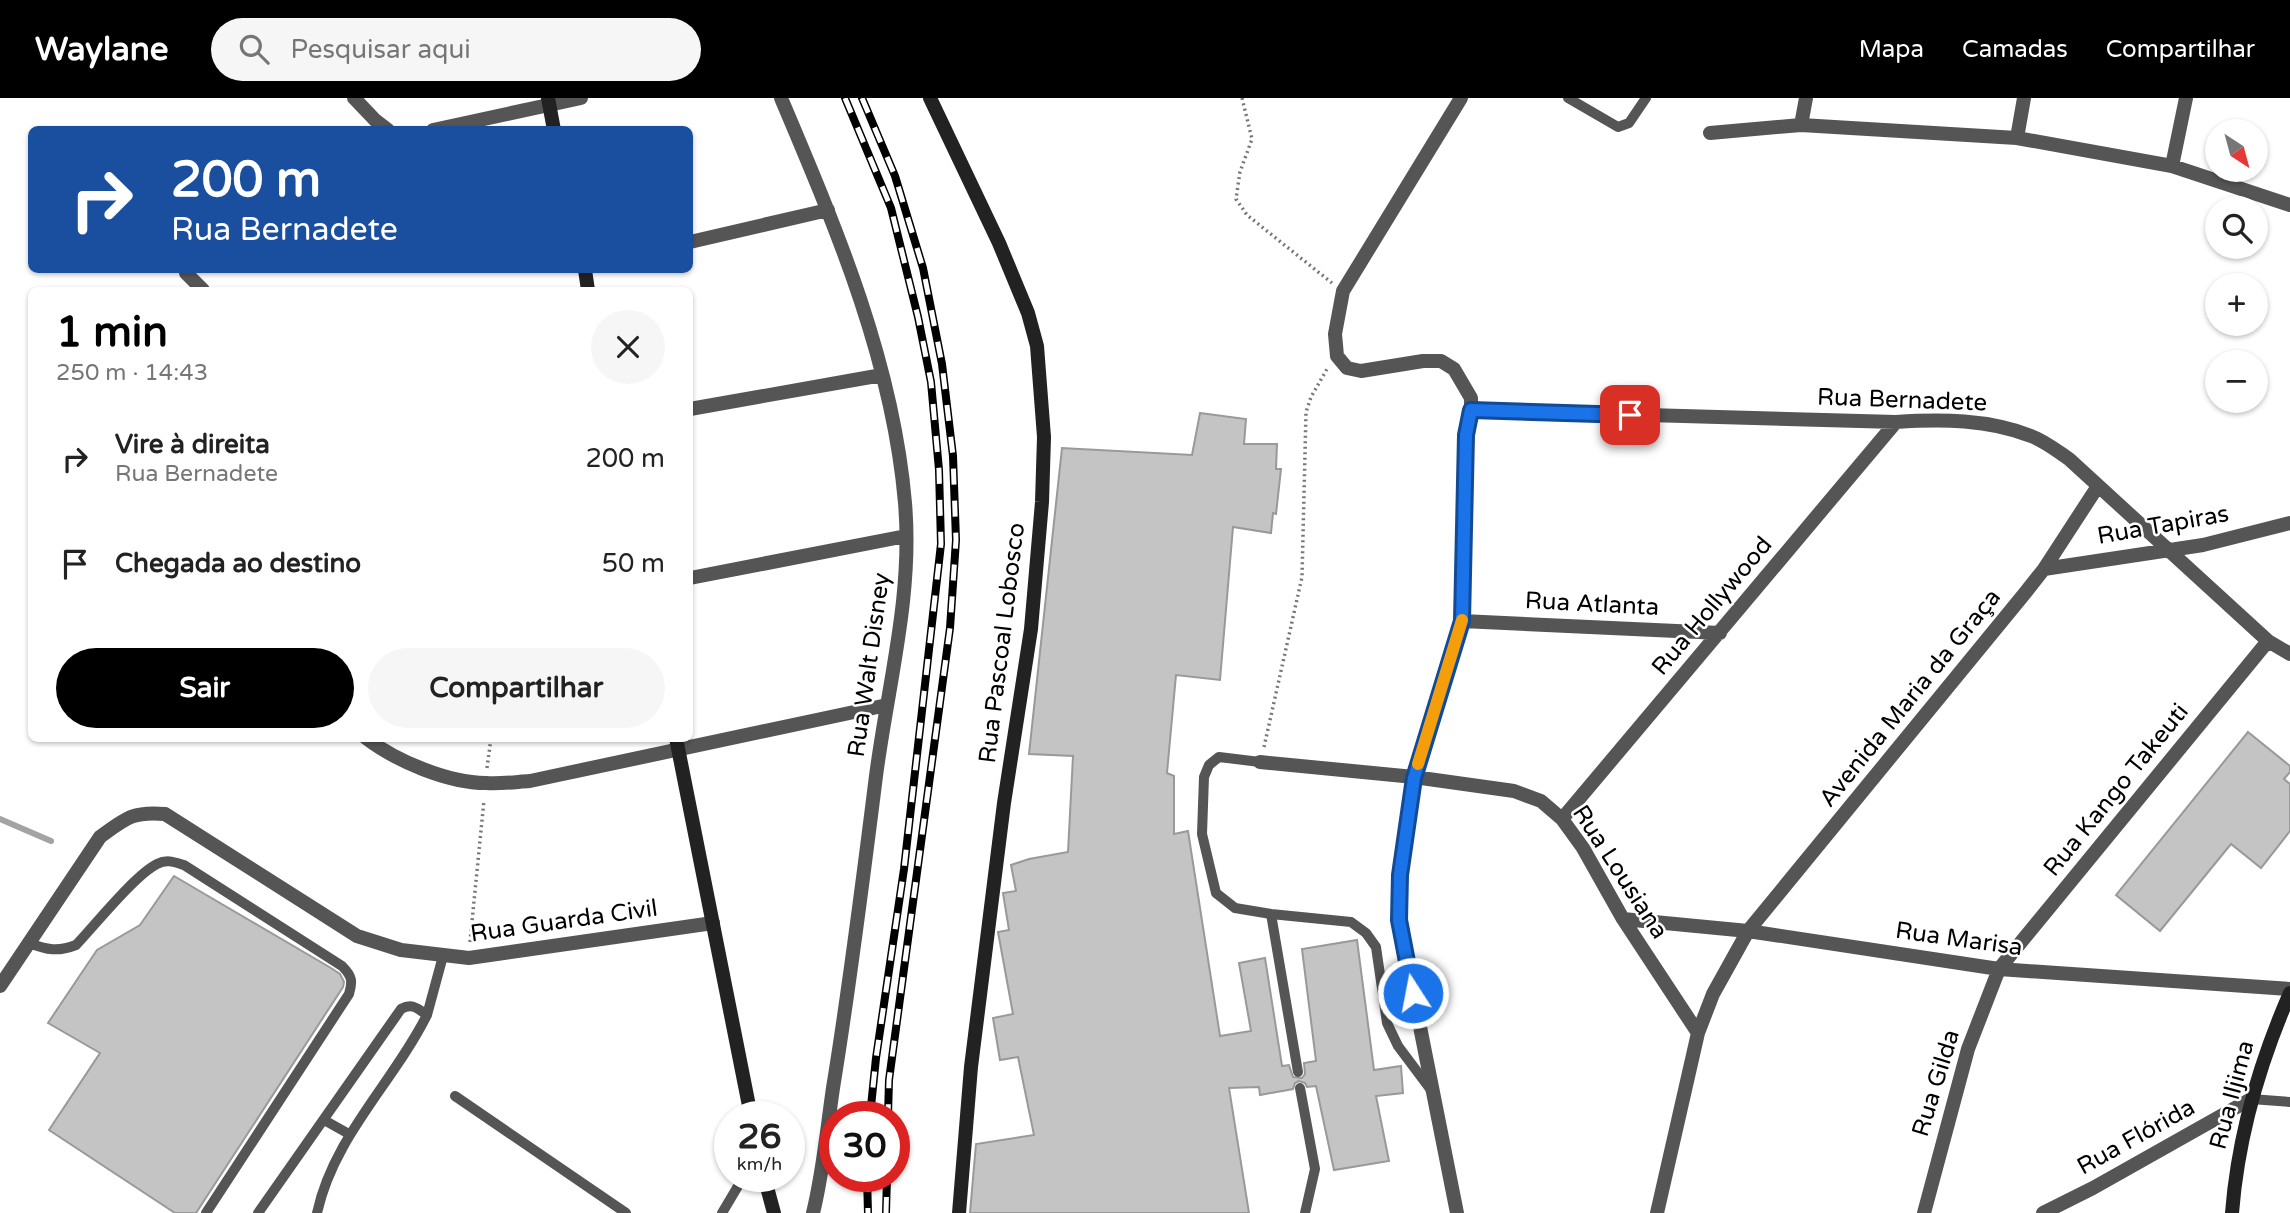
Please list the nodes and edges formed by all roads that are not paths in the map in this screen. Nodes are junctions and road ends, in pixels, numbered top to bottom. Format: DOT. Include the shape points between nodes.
graph roads {
  1 [pos="354,98"];
  2 [pos="581,98"];
  3 [pos="781,98"];
  4 [pos="930,98"];
  5 [pos="1461,98"];
  6 [pos="1568,98"];
  7 [pos="1646,98"];
  8 [pos="1806,98"];
  9 [pos="2024,98"];
  10 [pos="2186,98"];
  11 [pos="548,102"];
  12 [pos="1801,125"];
  13 [pos="383,126"];
  14 [pos="449,126"];
  15 [pos="553,126"];
  16 [pos="1710,133"];
  17 [pos="2017,138"];
  18 [pos="2172,166"];
  19 [pos="2290,205"];
  20 [pos="828,210"];
  21 [pos="693,242"];
  22 [pos="186,273"];
  23 [pos="200,287"];
  24 [pos="882,375"];
  25 [pos="693,408"];
  26 [pos="1471,410"];
  27 [pos="1895,422"];
  28 [pos="2098,486"];
  29 [pos="2290,523"];
  30 [pos="906,536"];
  31 [pos="2167,551"];
  32 [pos="2044,569"];
  33 [pos="693,577"];
  34 [pos="1462,621"];
  35 [pos="1720,633"];
  36 [pos="2268,641"];
  37 [pos="2290,654"];
  38 [pos="887,705"];
  39 [pos="371,742"];
  40 [pos="693,742"];
  41 [pos="677,745"];
  42 [pos="1260,762"];
  43 [pos="1414,778"];
  44 [pos="1562,819"];
  45 [pos="1270,914"];
  46 [pos="1623,919"];
  47 [pos="713,923"];
  48 [pos="1748,931"];
  49 [pos="29,943"];
  50 [pos="443,956"];
  51 [pos="1999,969"];
  52 [pos="0,986"];
  53 [pos="2290,991"];
  54 [pos="427,1015"];
  55 [pos="1698,1033"];
  56 [pos="1298,1072"];
  57 [pos="1300,1088"];
  58 [pos="1432,1091"];
  59 [pos="455,1096"];
  60 [pos="2251,1099"];
  61 [pos="748,1101"];
  62 [pos="2290,1102"];
  63 [pos="324,1120"];
  64 [pos="349,1134"];
  65 [pos="734,1192"];
  66 [pos="768,1192"];
  67 [pos="206,1213"];
  68 [pos="258,1213"];
  69 [pos="317,1213"];
  70 [pos="626,1213"];
  71 [pos="722,1213"];
  72 [pos="774,1213"];
  73 [pos="813,1213"];
  74 [pos="960,1213"];
  75 [pos="1305,1213"];
  76 [pos="1457,1213"];
  77 [pos="1657,1213"];
  78 [pos="1924,1213"];
  79 [pos="2043,1213"];
  80 [pos="2232,1213"];
  1 -- 13 [label="street"];
  2 -- 11 [label="street"];
  3 -- 20 [label="street, Rua Walt Disney"];
  4 -- 74 [label="main road, Rua Pascoal Lobosco" via="1028,313 1037,346 1044,438 1031,629 991,899"];
  5 -- 26 [label="street" via="1343,291 1335,334 1336,356 1347,368 1362,371 1441,361 1464,383"];
  6 -- 7 [label="lane" via="1618,127 1629,122"];
  8 -- 12 [label="street"];
  9 -- 17 [label="street"];
  10 -- 18 [label="street"];
  11 -- 14 [label="street"];
  11 -- 15 [label="main road"];
  12 -- 16 [label="street"];
  12 -- 17 [label="street"];
  17 -- 18 [label="street"];
  18 -- 19 [label="street"];
  20 -- 21 [label="street"];
  20 -- 24 [label="street, Rua Walt Disney" via="875,342"];
  22 -- 23 [label="street"];
  24 -- 25 [label="street"];
  24 -- 30 [label="street, Rua Walt Disney" via="905,502"];
  26 -- 27 [label="street, Rua Bernadete"];
  26 -- 34 [label="street" via="1466,435"];
  27 -- 28 [label="street, Rua Bernadete" via="1931,419 1995,424 2034,437 2069,459"];
  27 -- 35 [label="street, Rua Hollywood"];
  28 -- 31 [label="street, Rua Bernadete"];
  28 -- 32 [label="street, Avenida Maria da Graça"];
  29 -- 31 [label="street, Rua Tapiras"];
  30 -- 33 [label="street"];
  30 -- 38 [label="street, Rua Walt Disney" via="906,590"];
  31 -- 32 [label="street, Rua Tapiras"];
  31 -- 36 [label="street, Rua Bernadete"];
  32 -- 48 [label="street, Avenida Maria da Graça"];
  34 -- 35 [label="street, Rua Atlanta"];
  34 -- 43 [label="street"];
  35 -- 44 [label="street, Rua Hollywood"];
  36 -- 37 [label="street, Rua Bernadete"];
  36 -- 51 [label="street, Rua Kango Takeuti"];
  38 -- 40 [label="street"];
  38 -- 73 [label="street, Rua Walt Disney" via="850,985"];
  39 -- 41 [label="street" via="429,771 486,783 530,781"];
  41 -- 47 [label="main road"];
  42 -- 43 [label="street, Rua Lousiana"];
  42 -- 45 [label="lane" via="1219,757 1209,765 1204,777 1202,834 1216,892 1235,908"];
  43 -- 44 [label="street, Rua Lousiana" via="1514,791 1541,801"];
  43 -- 58 [label="street" via="1400,875 1399,920"];
  44 -- 46 [label="street, Rua Lousiana"];
  45 -- 56 [label="lane"];
  45 -- 58 [label="lane" via="1351,922 1366,933 1376,947 1387,1023 1398,1046"];
  46 -- 48 [label="street, Rua Marisa"];
  46 -- 55 [label="street, Rua Lousiana"];
  47 -- 50 [label="street, Rua Guarda Civil" via="469,958"];
  47 -- 61 [label="main road"];
  48 -- 51 [label="street, Rua Marisa"];
  48 -- 55 [label="street, Avenida Maria da Graça" via="1713,994"];
  49 -- 50 [label="street, Rua Guarda Civil" via="100,837 143,812 165,814 358,936 401,950"];
  49 -- 52 [label="street"];
  49 -- 67 [label="lane" via="62,951 76,945 139,878 170,860 351,975 349,994"];
  50 -- 54 [label="lane"];
  51 -- 53 [label="street, Rua Marisa"];
  51 -- 78 [label="street, Rua Gilda" via="1968,1049"];
  53 -- 60 [label="main road, Rua Iljima"];
  54 -- 63 [label="lane" via="414,1006 401,1009"];
  54 -- 64 [label="lane"];
  55 -- 77 [label="street, Avenida Maria da Graça"];
  57 -- 75 [label="lane" via="1315,1168"];
  58 -- 76 [label="street"];
  59 -- 70 [label="lane"];
  60 -- 62 [label="lane"];
  60 -- 79 [label="street, Rua Flórida"];
  60 -- 80 [label="main road, Rua Iljima" via="2235,1170"];
  63 -- 64 [label="lane"];
  63 -- 68 [label="lane"];
  64 -- 69 [label="lane" via="331,1167"];
  65 -- 71 [label="lane"];
  66 -- 72 [label="main road"];
}
